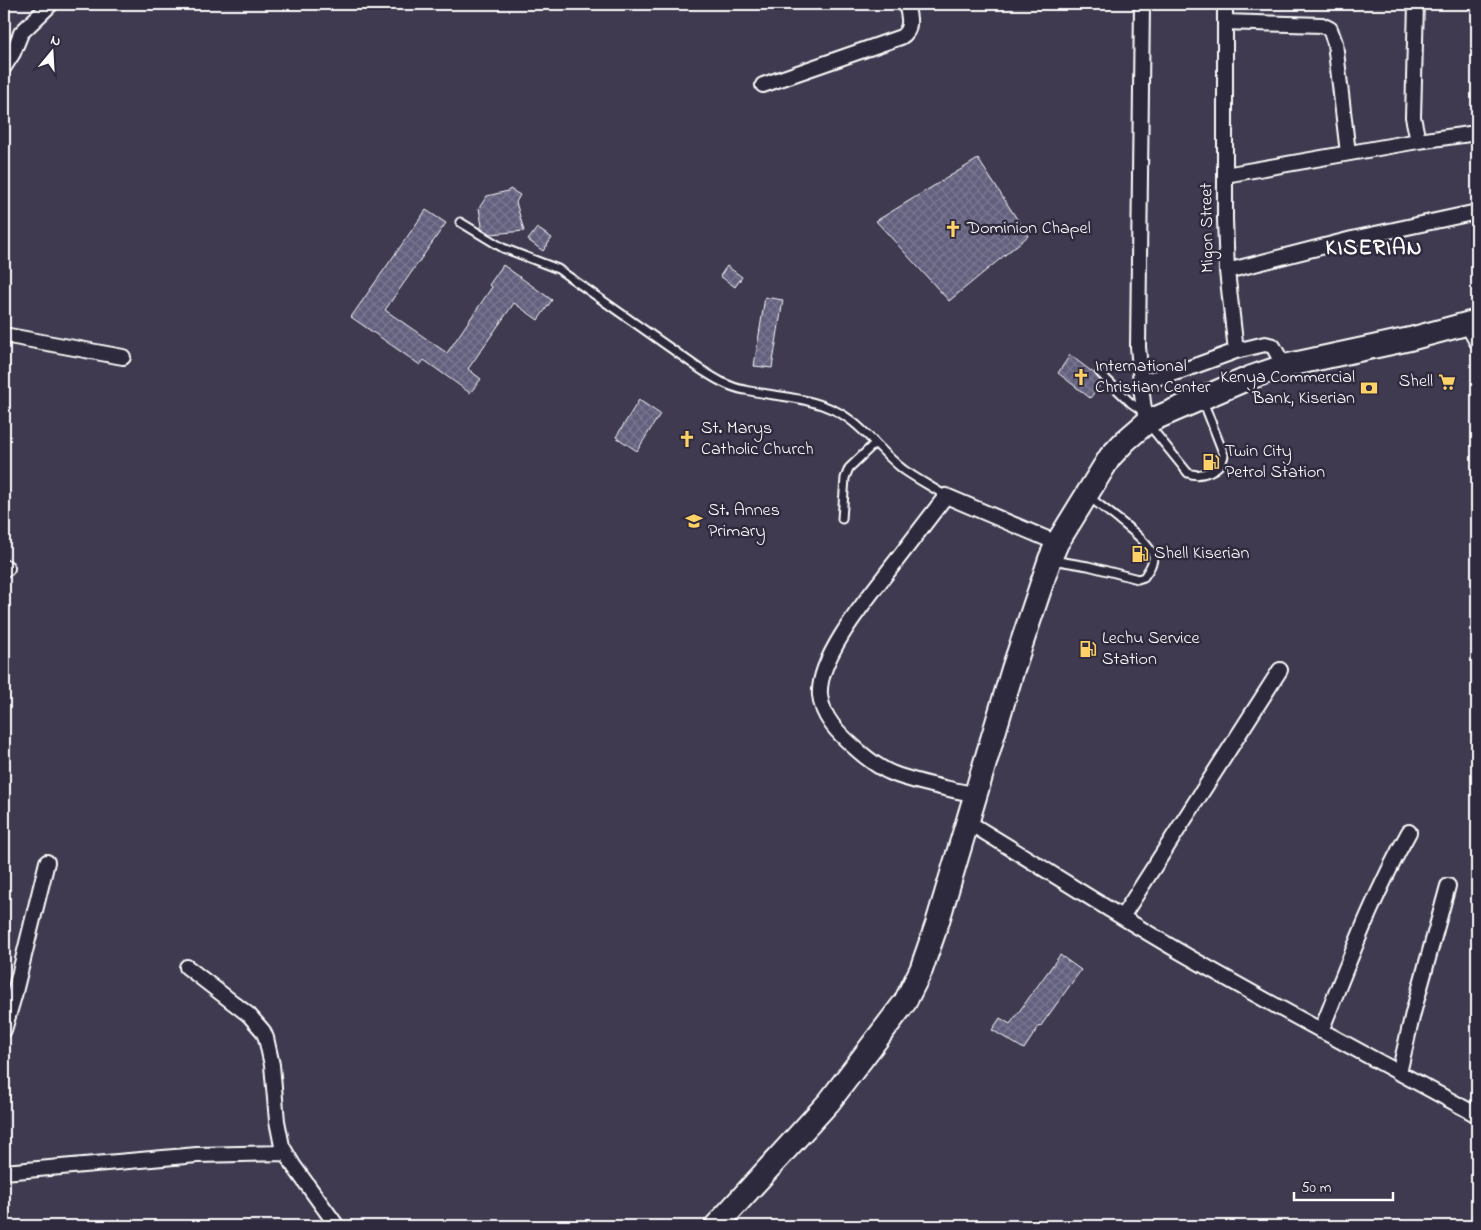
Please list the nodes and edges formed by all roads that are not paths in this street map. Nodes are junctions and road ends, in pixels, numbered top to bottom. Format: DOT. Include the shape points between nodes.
graph roads {
  1 [pos="51,4"];
  2 [pos="906,4"];
  3 [pos="1142,4"];
  4 [pos="1225,4"];
  5 [pos="1416,4"];
  6 [pos="1225,22"];
  7 [pos="4,67"];
  8 [pos="763,85"];
  9 [pos="1477,133"];
  10 [pos="1418,140"];
  11 [pos="1348,153"];
  12 [pos="1225,175"];
  13 [pos="1477,212"];
  14 [pos="460,222"];
  15 [pos="1227,272"];
  16 [pos="1474,329"];
  17 [pos="4,335"];
  18 [pos="1236,351"];
  19 [pos="124,357"];
  20 [pos="1284,366"];
  21 [pos="1100,374"];
  22 [pos="1142,382"];
  23 [pos="1202,398"];
  24 [pos="1146,418"];
  25 [pos="874,444"];
  26 [pos="1086,495"];
  27 [pos="946,496"];
  28 [pos="842,519"];
  29 [pos="1054,551"];
  30 [pos="1280,670"];
  31 [pos="975,795"];
  32 [pos="966,821"];
  33 [pos="1409,832"];
  34 [pos="47,862"];
  35 [pos="1448,886"];
  36 [pos="1122,917"];
  37 [pos="187,967"];
  38 [pos="4,1030"];
  39 [pos="1320,1031"];
  40 [pos="1398,1073"];
  41 [pos="1477,1115"];
  42 [pos="286,1153"];
  43 [pos="4,1172"];
  44 [pos="337,1226"];
  45 [pos="716,1226"];
  1 -- 7 [label="street" via="21,33"];
  2 -- 8 [label="street" via="909,25 901,37"];
  3 -- 22 [label="street" via="1138,347"];
  4 -- 6 [label="street, Migon Street"];
  5 -- 10 [label="street" via="1413,117"];
  6 -- 11 [label="street" via="1322,25 1330,29 1335,43"];
  6 -- 12 [label="street, Migon Street"];
  9 -- 10 [label="street"];
  10 -- 11 [label="street"];
  11 -- 12 [label="street"];
  12 -- 15 [label="street, Migon Street"];
  13 -- 15 [label="street" via="1352,239"];
  14 -- 25 [label="lane" via="503,248 558,269 700,370 724,383 744,390 800,398 836,411 857,425"];
  15 -- 18 [label="street, Migon Street"];
  16 -- 20 [label="highway"];
  17 -- 19 [label="street"];
  18 -- 20 [label="street" via="1265,344 1273,346"];
  18 -- 22 [label="street"];
  20 -- 23 [label="highway"];
  21 -- 24 [label="lane"];
  22 -- 24 [label="street"];
  23 -- 24 [label="highway"];
  23 -- 24 [label="lane" via="1224,455 1219,466 1201,475 1188,473"];
  24 -- 26 [label="highway" via="1110,457"];
  25 -- 27 [label="lane" via="904,470"];
  25 -- 28 [label="lane" via="849,468 845,478"];
  26 -- 29 [label="highway"];
  26 -- 29 [label="lane" via="1150,548 1153,555 1148,570 1144,577 1138,579 1088,566"];
  27 -- 29 [label="street"];
  27 -- 31 [label="street" via="857,613 831,654 824,669 820,692 822,705 835,731 864,756 892,774"];
  29 -- 31 [label="highway" via="1013,669"];
  30 -- 36 [label="street"];
  31 -- 32 [label="highway"];
  32 -- 36 [label="street"];
  32 -- 45 [label="highway" via="922,970 905,1002 829,1102"];
  33 -- 39 [label="street" via="1379,890"];
  34 -- 38 [label="street"];
  35 -- 40 [label="street"];
  36 -- 39 [label="street"];
  37 -- 42 [label="street" via="249,1015 263,1031 272,1065 279,1135"];
  39 -- 40 [label="street"];
  40 -- 41 [label="street"];
  42 -- 43 [label="street" via="197,1155"];
  42 -- 44 [label="street"];
}
